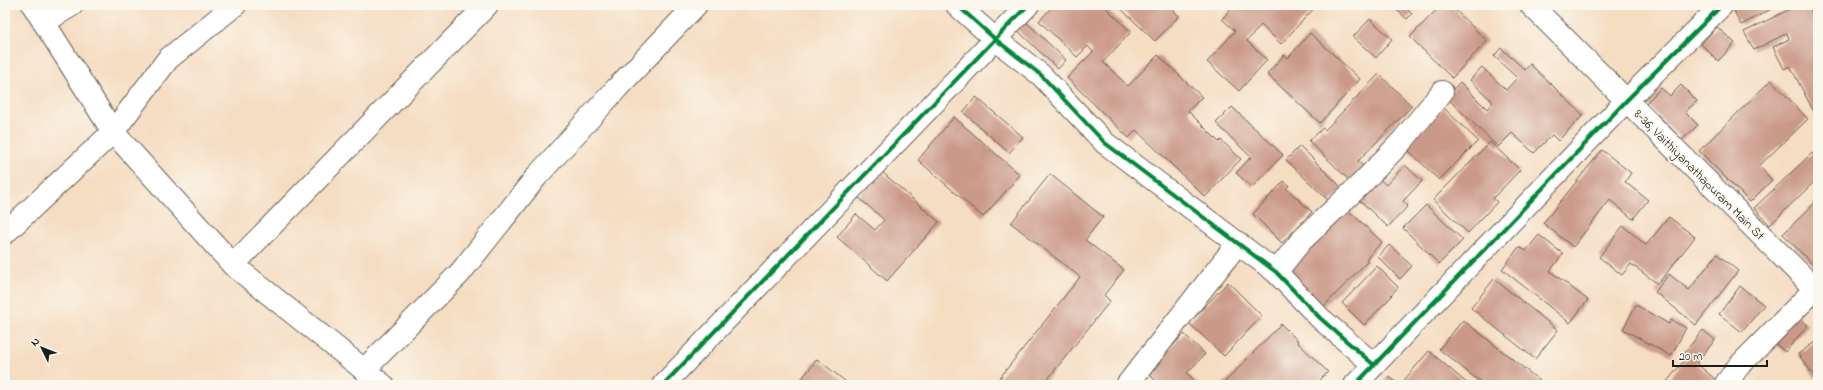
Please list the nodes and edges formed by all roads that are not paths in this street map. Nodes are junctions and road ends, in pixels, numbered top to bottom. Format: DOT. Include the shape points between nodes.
graph roads {
  1 [pos="72,5"];
  2 [pos="236,5"];
  3 [pos="487,5"];
  4 [pos="696,5"];
  5 [pos="957,5"];
  6 [pos="1028,5"];
  7 [pos="1531,5"];
  8 [pos="1722,5"];
  9 [pos="38,14"];
  10 [pos="995,39"];
  11 [pos="1442,92"];
  12 [pos="1627,100"];
  13 [pos="113,132"];
  14 [pos="5,233"];
  15 [pos="1238,243"];
  16 [pos="233,265"];
  17 [pos="1276,272"];
  18 [pos="1816,290"];
  19 [pos="1374,365"];
  20 [pos="364,370"];
  21 [pos="383,385"];
  22 [pos="663,385"];
  23 [pos="1127,385"];
  24 [pos="1355,385"];
  25 [pos="1725,385"];
  1 -- 9 [label="street"];
  2 -- 13 [label="street" via="168,59"];
  3 -- 16 [label="street"];
  4 -- 20 [label="street" via="537,176 460,273"];
  5 -- 10 [label="street"];
  6 -- 10 [label="street"];
  7 -- 12 [label="street, 8-36, Vaithiyanathapuram Main St"];
  8 -- 12 [label="street"];
  9 -- 13 [label="street"];
  10 -- 15 [label="street" via="1041,75 1105,143"];
  10 -- 22 [label="street"];
  11 -- 17 [label="street" via="1403,140 1301,241"];
  12 -- 18 [label="street, 8-36, Vaithiyanathapuram Main St"];
  12 -- 19 [label="street"];
  13 -- 14 [label="street"];
  13 -- 16 [label="street"];
  15 -- 17 [label="street"];
  15 -- 23 [label="street"];
  16 -- 20 [label="street"];
  17 -- 19 [label="street" via="1320,318"];
  18 -- 25 [label="street" via="1738,367"];
  19 -- 24 [label="street"];
  20 -- 21 [label="street"];
}
